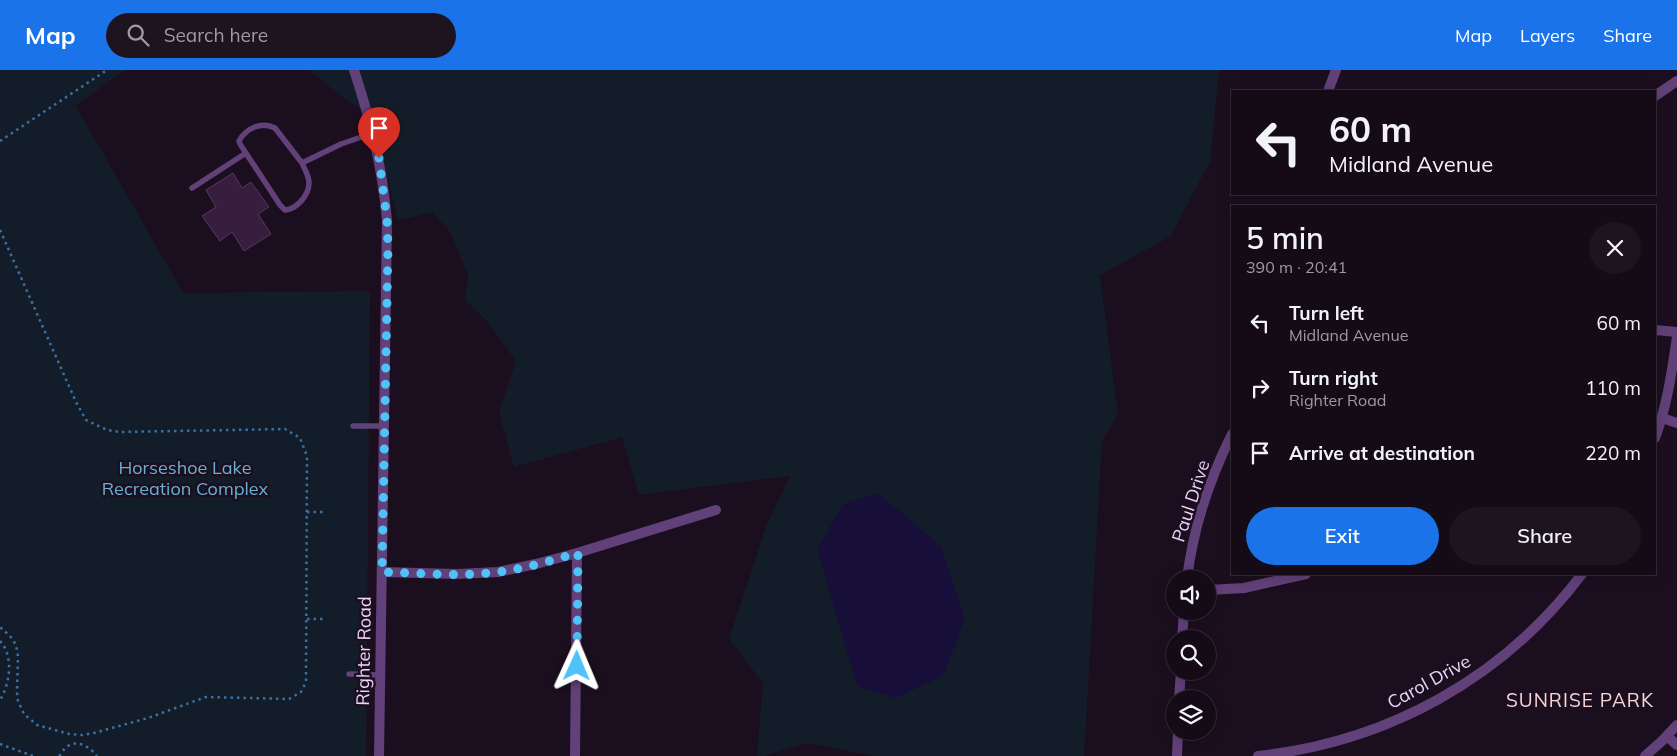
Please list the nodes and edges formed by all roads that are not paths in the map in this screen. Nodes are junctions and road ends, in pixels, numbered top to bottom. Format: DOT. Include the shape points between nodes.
graph roads {
  1 [pos="354,70"];
  2 [pos="1336,70"];
  3 [pos="1677,80"];
  4 [pos="1328,90"];
  5 [pos="1656,95"];
  6 [pos="373,134"];
  7 [pos="246,153"];
  8 [pos="302,164"];
  9 [pos="192,188"];
  10 [pos="1656,330"];
  11 [pos="1677,332"];
  12 [pos="1677,337"];
  13 [pos="1662,418"];
  14 [pos="1677,423"];
  15 [pos="353,426"];
  16 [pos="384,426"];
  17 [pos="1656,435"];
  18 [pos="1231,436"];
  19 [pos="716,510"];
  20 [pos="578,553"];
  21 [pos="1189,570"];
  22 [pos="382,572"];
  23 [pos="1302,575"];
  24 [pos="1581,575"];
  25 [pos="1216,590"];
  26 [pos="349,674"];
  27 [pos="380,675"];
  28 [pos="1677,725"];
  29 [pos="1666,736"];
  30 [pos="1178,740"];
  31 [pos="1677,745"];
  32 [pos="379,756"];
  33 [pos="575,756"];
  34 [pos="1177,756"];
  35 [pos="1258,756"];
  36 [pos="1645,756"];
  1 -- 6 [label="street, Righter Road"];
  2 -- 4 [label="street"];
  3 -- 5 [label="street"];
  6 -- 8 [label="lane" via="341,144"];
  6 -- 16 [label="street, Righter Road" via="387,220"];
  7 -- 8 [label="lane" via="240,144 241,137 257,126 268,124 275,128"];
  7 -- 8 [label="lane" via="286,210 300,202 308,190 308,177"];
  7 -- 9 [label="lane"];
  10 -- 11 [label="street"];
  12 -- 13 [label="street"];
  13 -- 14 [label="street"];
  13 -- 17 [label="street"];
  15 -- 16 [label="lane"];
  16 -- 22 [label="street, Righter Road"];
  18 -- 21 [label="street, Paul Drive" via="1207,496"];
  19 -- 20 [label="street"];
  20 -- 22 [label="street" via="498,572"];
  20 -- 33 [label="street"];
  22 -- 27 [label="street, Righter Road"];
  23 -- 25 [label="street" via="1244,588"];
  24 -- 35 [label="street, Carol Drive" via="1534,628 1487,668 1407,717 1315,747"];
  26 -- 27 [label="lane"];
  27 -- 32 [label="street, Righter Road"];
  28 -- 29 [label="street"];
  29 -- 31 [label="street"];
  29 -- 36 [label="street"];
  30 -- 34 [label="street"];
}
